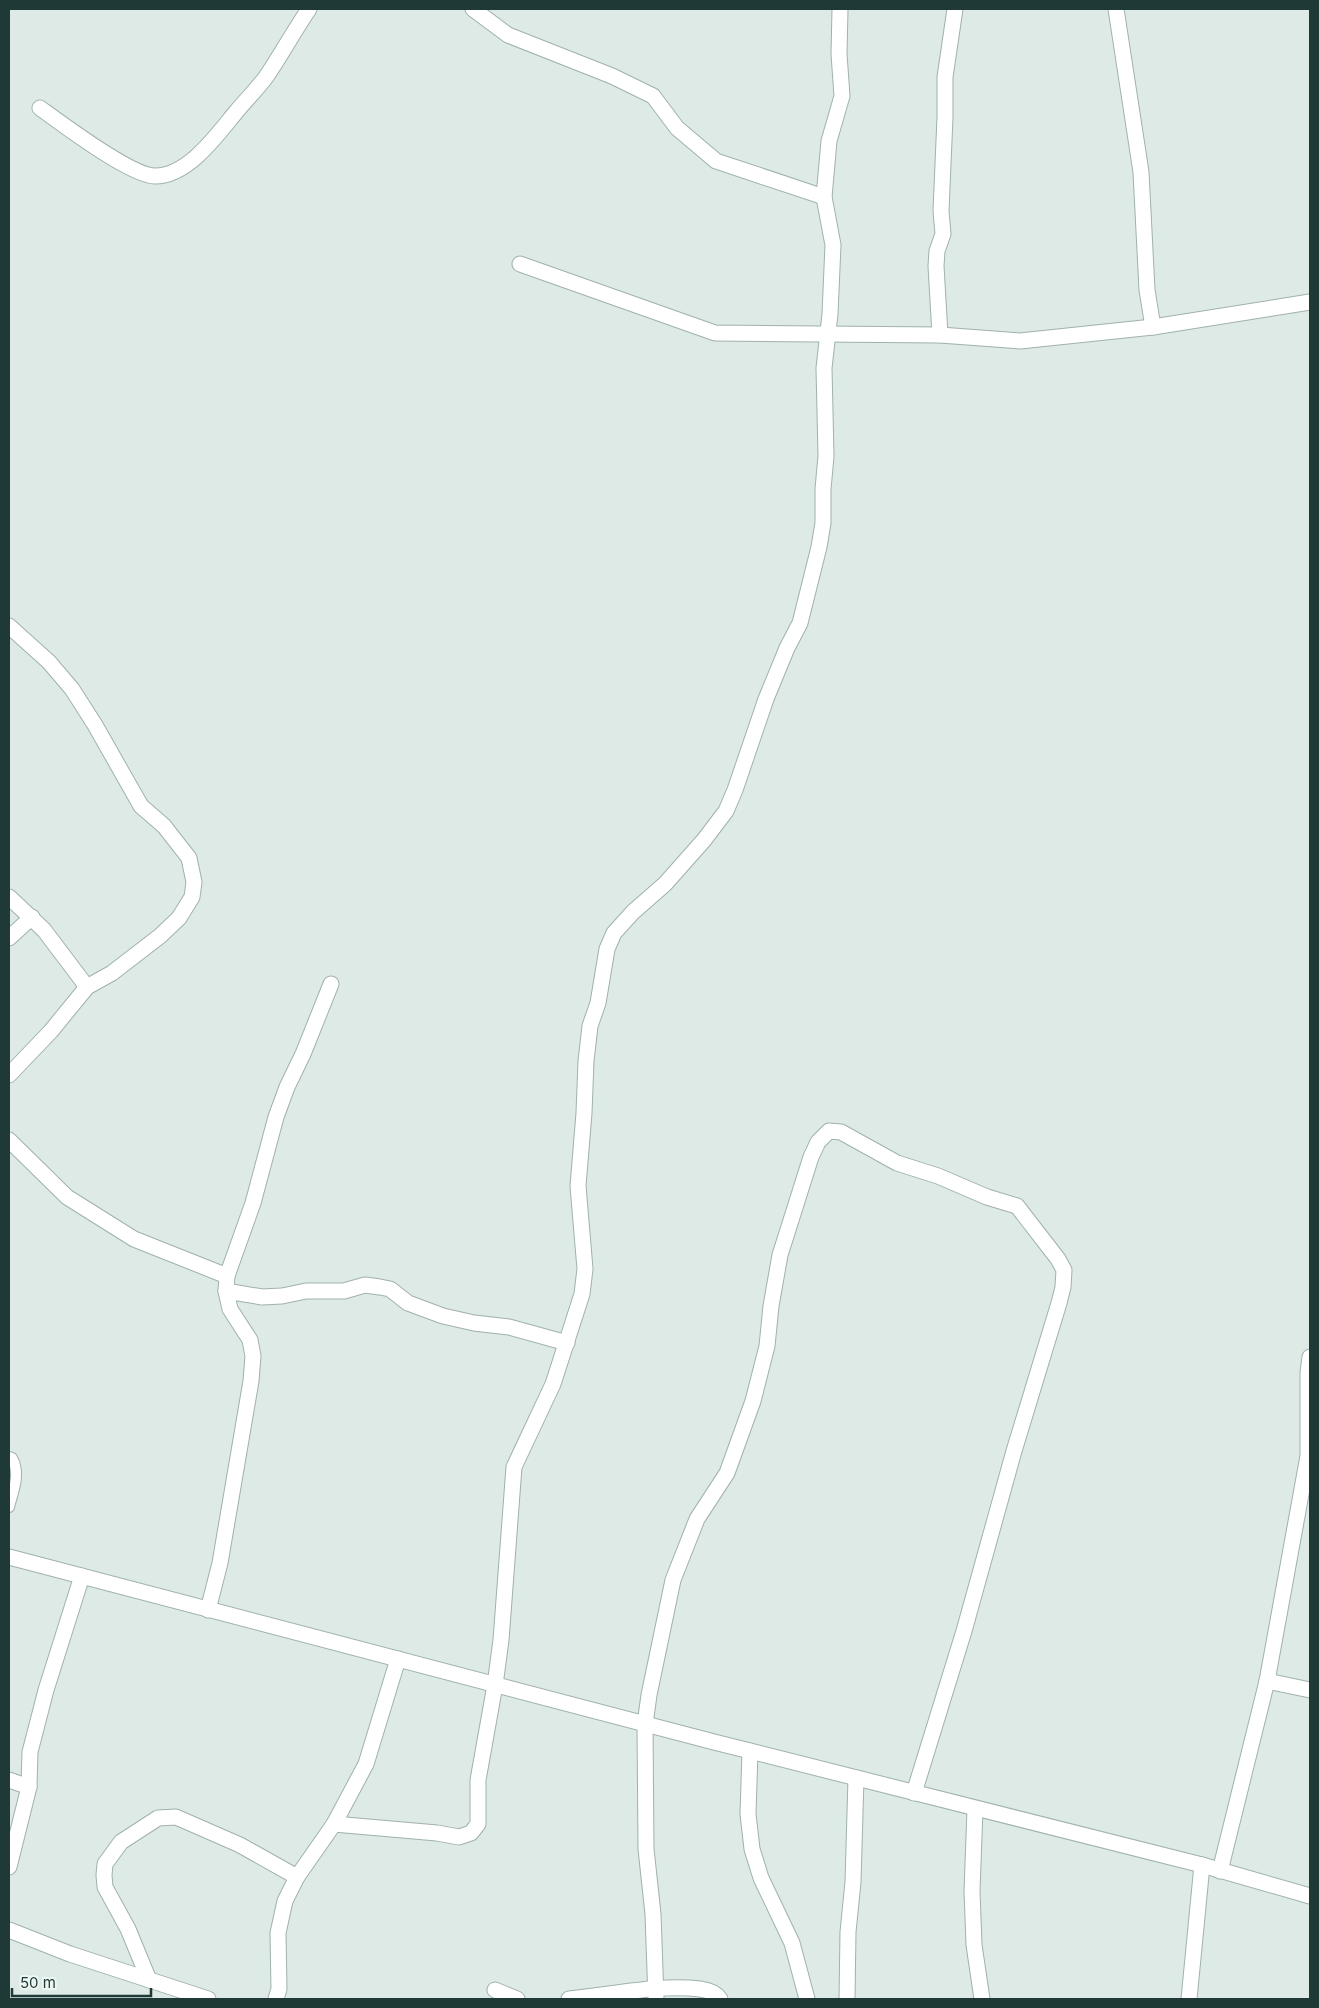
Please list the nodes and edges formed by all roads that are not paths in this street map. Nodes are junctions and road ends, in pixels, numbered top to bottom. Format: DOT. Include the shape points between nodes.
graph roads {
  1 [pos="309,9"];
  2 [pos="473,9"];
  3 [pos="840,9"];
  4 [pos="955,9"];
  5 [pos="1116,9"];
  6 [pos="40,108"];
  7 [pos="824,197"];
  8 [pos="520,264"];
  9 [pos="1310,302"];
  10 [pos="1153,327"];
  11 [pos="827,333"];
  12 [pos="940,335"];
  13 [pos="9,626"];
  14 [pos="9,897"];
  15 [pos="32,917"];
  16 [pos="9,938"];
  17 [pos="331,984"];
  18 [pos="87,987"];
  19 [pos="9,1075"];
  20 [pos="9,1140"];
  21 [pos="226,1284"];
  22 [pos="567,1343"];
  23 [pos="1310,1357"];
  24 [pos="9,1457"];
  25 [pos="9,1505"];
  26 [pos="9,1557"];
  27 [pos="82,1576"];
  28 [pos="208,1610"];
  29 [pos="398,1659"];
  30 [pos="1267,1681"];
  31 [pos="496,1685"];
  32 [pos="1310,1690"];
  33 [pos="645,1724"];
  34 [pos="750,1751"];
  35 [pos="856,1778"];
  36 [pos="9,1780"];
  37 [pos="29,1787"];
  38 [pos="914,1793"];
  39 [pos="975,1809"];
  40 [pos="334,1824"];
  41 [pos="1202,1866"];
  42 [pos="9,1867"];
  43 [pos="1220,1871"];
  44 [pos="297,1877"];
  45 [pos="1310,1896"];
  46 [pos="9,1930"];
  47 [pos="149,1980"];
  48 [pos="495,1990"];
  49 [pos="655,1994"];
  50 [pos="208,1999"];
  51 [pos="276,1999"];
  52 [pos="516,1999"];
  53 [pos="568,1999"];
  54 [pos="720,1999"];
  55 [pos="807,1999"];
  56 [pos="847,1999"];
  57 [pos="982,1999"];
  58 [pos="1189,1999"];
  1 -- 6 [label="street" via="266,76 205,148 169,174 154,176 136,171"];
  2 -- 7 [label="street" via="508,35 612,76 653,96 677,128 716,161"];
  3 -- 7 [label="street" via="842,96 829,141"];
  4 -- 12 [label="street" via="945,77 943,234 936,266"];
  5 -- 10 [label="street" via="1141,172 1147,290"];
  7 -- 11 [label="street" via="833,245"];
  8 -- 11 [label="street" via="715,334"];
  9 -- 10 [label="street"];
  10 -- 12 [label="street" via="1020,341"];
  11 -- 12 [label="street"];
  11 -- 22 [label="street" via="823,523 800,623 766,699 726,811 665,884 614,933 607,949 598,1003 590,1026 586,1061 578,1186 585,1269 582,1294"];
  13 -- 18 [label="street" via="49,662 72,689 141,806 164,826 189,858 194,882 192,897 179,918 112,973"];
  14 -- 15 [label="street"];
  15 -- 16 [label="street"];
  15 -- 18 [label="street"];
  17 -- 21 [label="street" via="276,1117 253,1203"];
  18 -- 19 [label="street"];
  20 -- 21 [label="street" via="67,1197 134,1239"];
  21 -- 22 [label="street" via="262,1297 380,1286 390,1289 408,1303 443,1316 509,1327"];
  21 -- 28 [label="street" via="230,1309 250,1340 253,1356 220,1563"];
  22 -- 31 [label="street" via="553,1384 514,1467"];
  23 -- 30 [label="street" via="1308,1456"];
  24 -- 25 [label="lane" via="16,1465 17,1473"];
  26 -- 27 [label="street"];
  27 -- 28 [label="street"];
  27 -- 37 [label="street" via="30,1752"];
  28 -- 29 [label="street"];
  29 -- 31 [label="street"];
  29 -- 40 [label="street" via="366,1764"];
  30 -- 32 [label="street"];
  30 -- 43 [label="street"];
  31 -- 33 [label="street"];
  31 -- 40 [label="street" via="478,1780 478,1824 471,1833 459,1837"];
  33 -- 34 [label="street"];
  33 -- 38 [label="street" via="674,1580 697,1519 726,1473 753,1401 767,1346 780,1255 810,1156 829,1131 841,1132 896,1163 1017,1206 1064,1270 1059,1303"];
  33 -- 49 [label="street" via="646,1849 653,1914"];
  34 -- 35 [label="street"];
  34 -- 55 [label="street" via="748,1814 752,1849 761,1878 792,1943"];
  35 -- 38 [label="street"];
  35 -- 56 [label="street"];
  36 -- 37 [label="street"];
  37 -- 42 [label="street"];
  38 -- 39 [label="street"];
  39 -- 41 [label="street"];
  39 -- 57 [label="street" via="972,1891 974,1945"];
  40 -- 44 [label="street"];
  41 -- 43 [label="street"];
  41 -- 58 [label="street"];
  43 -- 45 [label="street"];
  44 -- 47 [label="street" via="240,1845 176,1817 158,1818 128,1837 106,1864 105,1887 128,1929"];
  44 -- 51 [label="street" via="285,1901 278,1933 279,1989"];
  46 -- 47 [label="street"];
  47 -- 50 [label="street"];
  48 -- 52 [label="street"];
  49 -- 53 [label="street"];
  49 -- 54 [label="street" via="702,1989"];
}
